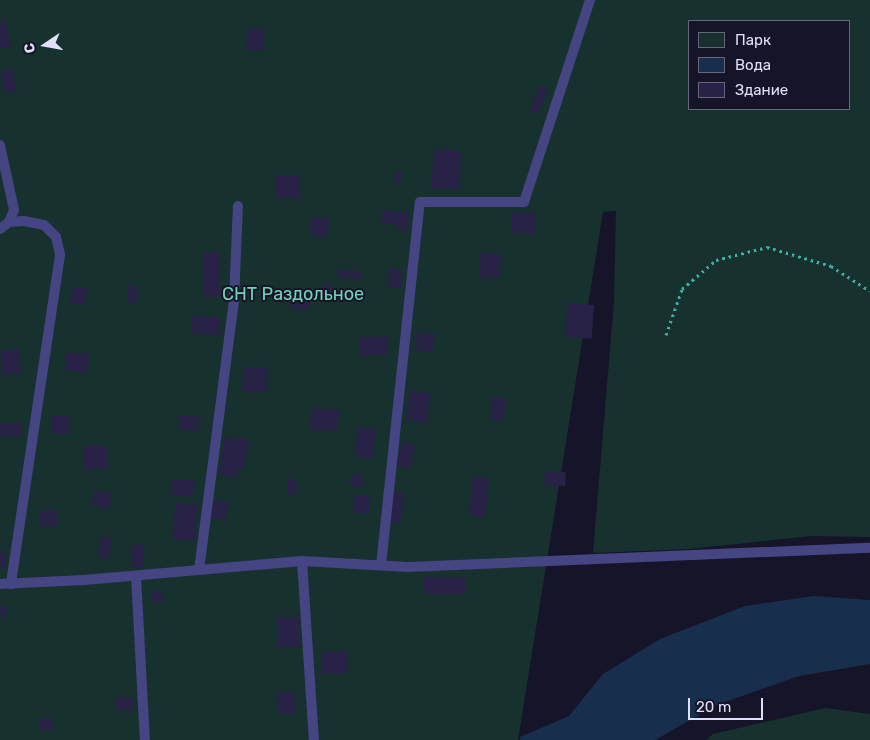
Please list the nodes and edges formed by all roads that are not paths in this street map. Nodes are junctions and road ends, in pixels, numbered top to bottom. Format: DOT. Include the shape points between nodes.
graph roads {
  1 [pos="590,0"];
  2 [pos="0,145"];
  3 [pos="238,206"];
  4 [pos="8,222"];
  5 [pos="0,229"];
  6 [pos="870,548"];
  7 [pos="302,561"];
  8 [pos="381,565"];
  9 [pos="199,570"];
  10 [pos="136,576"];
  11 [pos="0,584"];
  12 [pos="12,584"];
  13 [pos="145,740"];
  14 [pos="314,740"];
  1 -- 8 [label="lane" via="524,202 420,202"];
  2 -- 4 [label="lane" via="14,210"];
  3 -- 9 [label="lane" via="234,300"];
  4 -- 5 [label="lane"];
  4 -- 12 [label="lane" via="24,220 44,225 56,237 60,255"];
  6 -- 8 [label="lane" via="713,557"];
  7 -- 8 [label="lane"];
  7 -- 9 [label="lane"];
  7 -- 14 [label="lane"];
  9 -- 10 [label="lane"];
  10 -- 12 [label="lane"];
  10 -- 13 [label="lane"];
  11 -- 12 [label="lane"];
}
